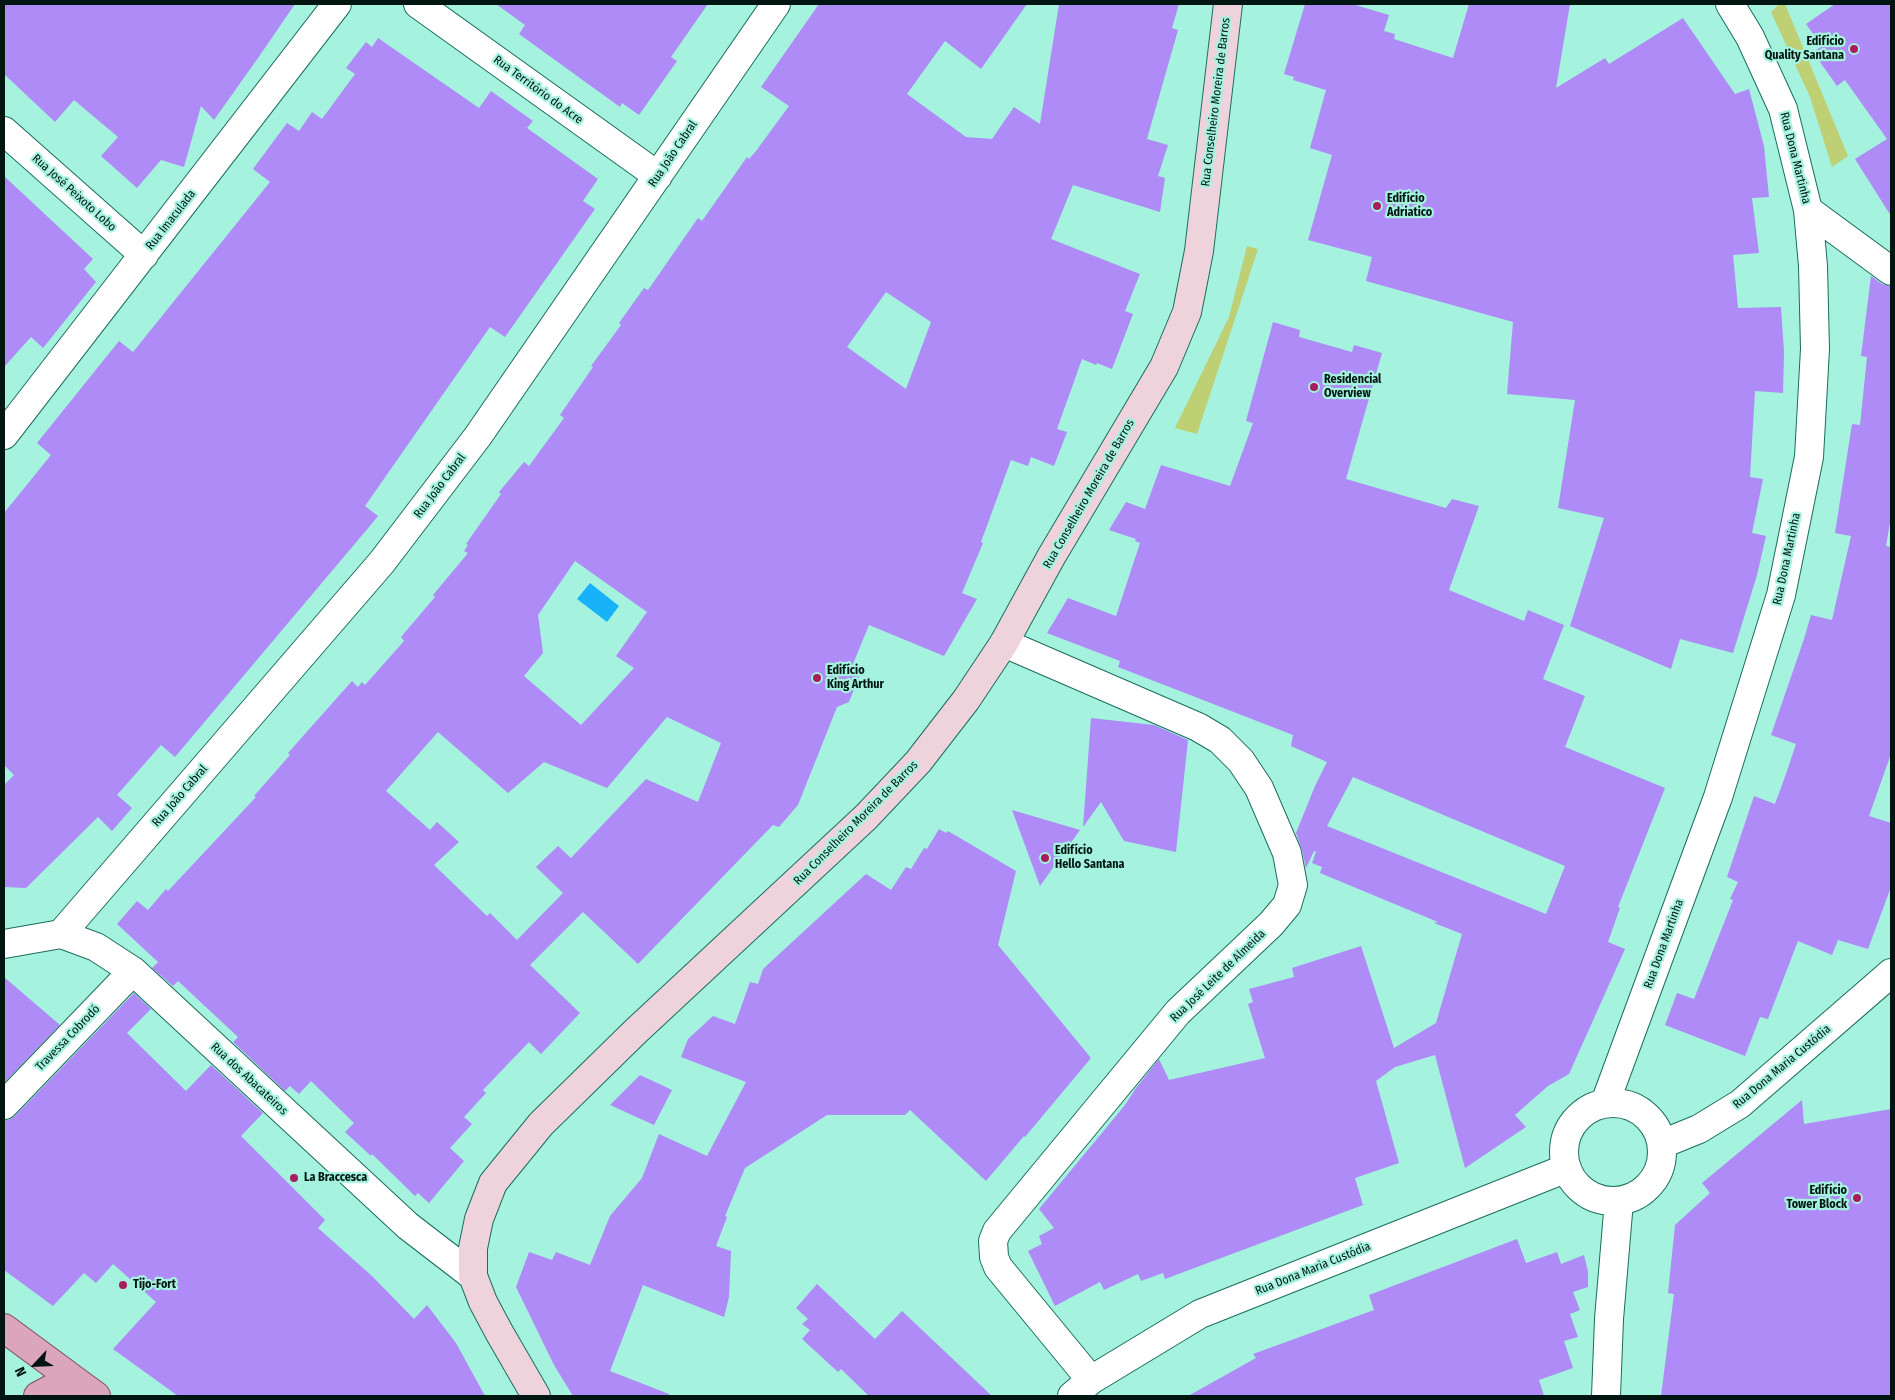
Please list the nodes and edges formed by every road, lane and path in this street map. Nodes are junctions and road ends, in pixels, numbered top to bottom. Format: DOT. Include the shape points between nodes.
graph roads {
  1 [pos="337,4"];
  2 [pos="418,4"];
  3 [pos="776,4"];
  4 [pos="1228,4"];
  5 [pos="1730,4"];
  6 [pos="4,130"];
  7 [pos="658,176"];
  8 [pos="1808,210"];
  9 [pos="144,255"];
  10 [pos="1891,271"];
  11 [pos="4,435"];
  12 [pos="1004,643"];
  13 [pos="61,934"];
  14 [pos="4,944"];
  15 [pos="133,971"];
  16 [pos="1891,973"];
  17 [pos="1605,1103"];
  18 [pos="4,1105"];
  19 [pos="1662,1144"];
  20 [pos="1567,1168"];
  21 [pos="1619,1201"];
  22 [pos="473,1276"];
  23 [pos="4,1328"];
  24 [pos="1082,1388"];
  25 [pos="87,1389"];
  26 [pos="38,1396"];
  27 [pos="536,1396"];
  28 [pos="1606,1396"];
  1 -- 9 [label="street, Rua Imaculada"];
  2 -- 7 [label="street, Rua Território do Acre"];
  3 -- 7 [label="street, Rua João Cabral"];
  4 -- 12 [label="main road, Rua Conselheiro Moreira de Barros" via="1199,252 1187,312 1164,367 1056,548"];
  5 -- 8 [label="street, Rua Dona Martinha" via="1750,37 1784,110"];
  6 -- 9 [label="street, Rua José Peixoto Lobo"];
  7 -- 13 [label="street, Rua João Cabral" via="478,436 382,562"];
  8 -- 10 [label="street"];
  8 -- 17 [label="street, Rua Dona Martinha" via="1813,266 1814,349 1809,457 1781,595 1718,796"];
  9 -- 11 [label="street, Rua Imaculada"];
  12 -- 22 [label="main road, Rua Conselheiro Moreira de Barros" via="966,700 918,762 866,817 541,1124 493,1183 479,1219 473,1248"];
  12 -- 24 [label="street, Rua José Leite de Almeida" via="1198,727 1220,740 1241,761 1258,788 1287,853 1293,885 1287,904 1272,924 1178,1012 992,1241 998,1267"];
  13 -- 14 [label="street"];
  13 -- 15 [label="street, Rua dos Abacateiros" via="96,947"];
  15 -- 18 [label="street, Travessa Cobrodó"];
  15 -- 22 [label="street, Rua dos Abacateiros" via="408,1226"];
  16 -- 19 [label="street, Rua Dona Maria Custódia" via="1740,1104 1699,1129"];
  17 -- 19 [label="street" via="1620,1102 1648,1116"];
  17 -- 20 [label="street" via="1591,1108 1571,1127 1564,1155"];
  19 -- 21 [label="street" via="1661,1164 1653,1182 1638,1195"];
  20 -- 21 [label="street" via="1587,1194"];
  20 -- 24 [label="street, Rua Dona Maria Custódia" via="1200,1314"];
  21 -- 28 [label="street"];
  22 -- 27 [label="main road, Rua Conselheiro Moreira de Barros" via="498,1332"];
  23 -- 25 [label="main road"];
  25 -- 26 [label="main road" via="52,1388"];
}
